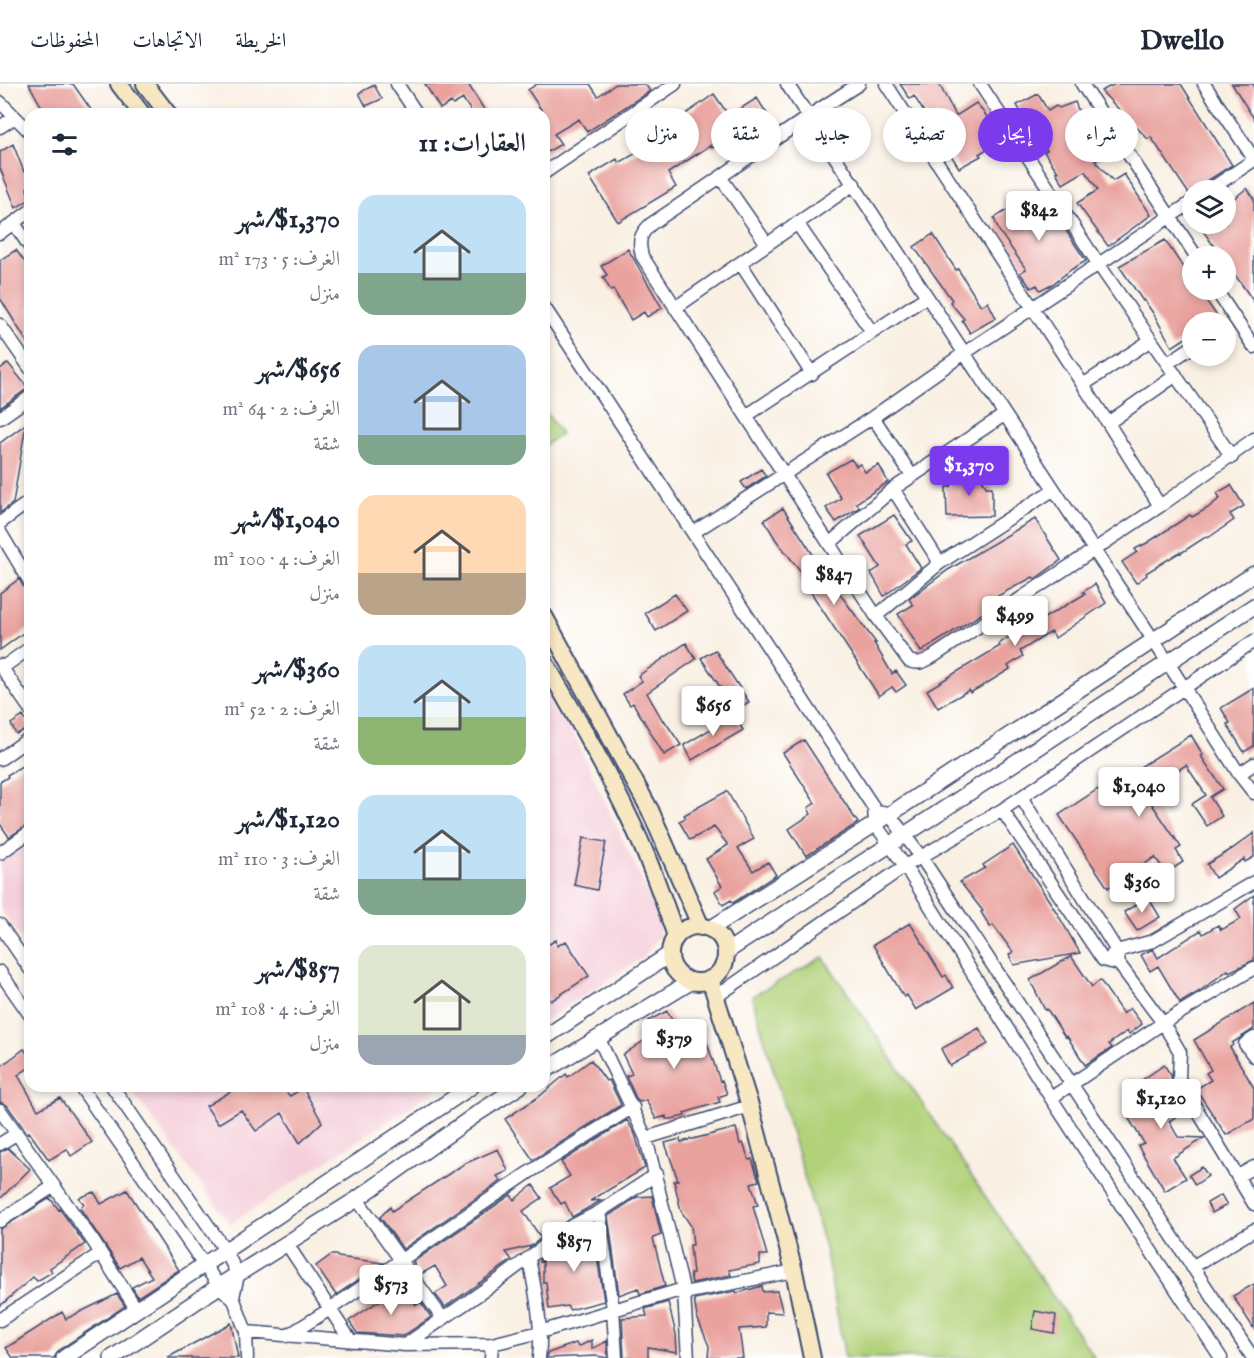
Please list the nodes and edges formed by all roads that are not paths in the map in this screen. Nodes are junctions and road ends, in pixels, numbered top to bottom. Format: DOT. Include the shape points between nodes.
graph roads {
  1 [pos="118,84"];
  2 [pos="145,84"];
  3 [pos="398,84"];
  4 [pos="675,84"];
  5 [pos="787,84"];
  6 [pos="859,84"];
  7 [pos="886,84"];
  8 [pos="980,84"];
  9 [pos="1082,84"];
  10 [pos="1204,84"];
  11 [pos="0,102"];
  12 [pos="137,108"];
  13 [pos="163,108"];
  14 [pos="413,108"];
  15 [pos="803,108"];
  16 [pos="821,108"];
  17 [pos="15,117"];
  18 [pos="24,126"];
  19 [pos="0,127"];
  20 [pos="793,127"];
  21 [pos="1254,160"];
  22 [pos="839,162"];
  23 [pos="550,169"];
  24 [pos="721,178"];
  25 [pos="1224,180"];
  26 [pos="854,184"];
  27 [pos="1182,209"];
  28 [pos="24,216"];
  29 [pos="1171,217"];
  30 [pos="14,223"];
  31 [pos="798,223"];
  32 [pos="0,233"];
  33 [pos="24,238"];
  34 [pos="767,244"];
  35 [pos="1190,246"];
  36 [pos="741,264"];
  37 [pos="1099,265"];
  38 [pos="927,297"];
  39 [pos="675,308"];
  40 [pos="1031,308"];
  41 [pos="550,316"];
  42 [pos="1236,328"];
  43 [pos="872,332"];
  44 [pos="2,334"];
  45 [pos="1151,340"];
  46 [pos="1254,347"];
  47 [pos="963,354"];
  48 [pos="1182,354"];
  49 [pos="24,358"];
  50 [pos="1168,363"];
  51 [pos="812,374"];
  52 [pos="1176,375"];
  53 [pos="1083,386"];
  54 [pos="24,402"];
  55 [pos="1004,415"];
  56 [pos="746,416"];
  57 [pos="873,417"];
  58 [pos="0,418"];
  59 [pos="1108,423"];
  60 [pos="1254,439"];
  61 [pos="1232,457"];
  62 [pos="784,476"];
  63 [pos="912,476"];
  64 [pos="894,489"];
  65 [pos="1053,490"];
  66 [pos="24,505"];
  67 [pos="1160,506"];
  68 [pos="0,523"];
  69 [pos="0,532"];
  70 [pos="694,532"];
  71 [pos="829,544"];
  72 [pos="1094,550"];
  73 [pos="940,563"];
  74 [pos="24,572"];
  75 [pos="1254,574"];
  76 [pos="1254,606"];
  77 [pos="876,616"];
  78 [pos="550,627"];
  79 [pos="1154,641"];
  80 [pos="1254,641"];
  81 [pos="24,652"];
  82 [pos="1168,663"];
  83 [pos="1,666"];
  84 [pos="550,671"];
  85 [pos="1183,688"];
  86 [pos="24,700"];
  87 [pos="24,742"];
  88 [pos="0,759"];
  89 [pos="1254,764"];
  90 [pos="1249,782"];
  91 [pos="1021,797"];
  92 [pos="1002,810"];
  93 [pos="889,814"];
  94 [pos="874,816"];
  95 [pos="906,835"];
  96 [pos="24,836"];
  97 [pos="890,845"];
  98 [pos="0,853"];
  99 [pos="921,857"];
  100 [pos="905,866"];
  101 [pos="1254,882"];
  102 [pos="0,925"];
  103 [pos="706,928"];
  104 [pos="676,936"];
  105 [pos="1117,951"];
  106 [pos="726,952"];
  107 [pos="670,954"];
  108 [pos="24,960"];
  109 [pos="1103,960"];
  110 [pos="1119,964"];
  111 [pos="1254,968"];
  112 [pos="0,972"];
  113 [pos="710,979"];
  114 [pos="692,981"];
  115 [pos="717,996"];
  116 [pos="24,1006"];
  117 [pos="1163,1023"];
  118 [pos="550,1034"];
  119 [pos="598,1037"];
  120 [pos="1254,1038"];
  121 [pos="1254,1056"];
  122 [pos="550,1067"];
  123 [pos="1072,1084"];
  124 [pos="84,1092"];
  125 [pos="116,1092"];
  126 [pos="463,1092"];
  127 [pos="511,1092"];
  128 [pos="1051,1098"];
  129 [pos="750,1106"];
  130 [pos="633,1107"];
  131 [pos="0,1110"];
  132 [pos="16,1134"];
  133 [pos="646,1138"];
  134 [pos="0,1144"];
  135 [pos="1254,1167"];
  136 [pos="657,1174"];
  137 [pos="1238,1176"];
  138 [pos="54,1186"];
  139 [pos="357,1199"];
  140 [pos="1254,1204"];
  141 [pos="599,1212"];
  142 [pos="0,1221"];
  143 [pos="1254,1230"];
  144 [pos="287,1244"];
  145 [pos="225,1250"];
  146 [pos="101,1253"];
  147 [pos="529,1258"];
  148 [pos="401,1259"];
  149 [pos="204,1264"];
  150 [pos="1192,1267"];
  151 [pos="795,1271"];
  152 [pos="238,1275"];
  153 [pos="219,1286"];
  154 [pos="684,1293"];
  155 [pos="234,1300"];
  156 [pos="330,1309"];
  157 [pos="613,1309"];
  158 [pos="137,1310"];
  159 [pos="443,1319"];
  160 [pos="0,1320"];
  161 [pos="246,1332"];
  162 [pos="540,1332"];
  163 [pos="287,1336"];
  164 [pos="351,1341"];
  165 [pos="492,1344"];
  166 [pos="405,1345"];
  167 [pos="64,1358"];
  168 [pos="112,1358"];
  169 [pos="247,1358"];
  170 [pos="491,1358"];
  171 [pos="538,1358"];
  172 [pos="616,1358"];
  173 [pos="688,1358"];
  174 [pos="812,1358"];
  175 [pos="1221,1358"];
  176 [pos="1253,1358"];
  1 -- 12 [label="main road"];
  2 -- 13 [label="main road"];
  3 -- 14 [label="street"];
  4 -- 23 [label="street"];
  5 -- 15 [label="street"];
  6 -- 16 [label="street"];
  7 -- 40 [label="street"];
  8 -- 37 [label="street"];
  9 -- 29 [label="street"];
  10 -- 21 [label="street"];
  11 -- 17 [label="street"];
  17 -- 18 [label="street"];
  17 -- 19 [label="street"];
  20 -- 24 [label="street"];
  21 -- 25 [label="street"];
  22 -- 26 [label="street"];
  24 -- 34 [label="street"];
  24 -- 39 [label="street" via="642,232 642,256"];
  26 -- 31 [label="street"];
  26 -- 38 [label="street"];
  27 -- 29 [label="street"];
  28 -- 30 [label="street"];
  29 -- 35 [label="street"];
  29 -- 37 [label="street"];
  30 -- 32 [label="street"];
  30 -- 33 [label="street"];
  31 -- 34 [label="street"];
  31 -- 43 [label="street"];
  34 -- 36 [label="street"];
  36 -- 39 [label="street"];
  36 -- 51 [label="street"];
  37 -- 40 [label="street"];
  37 -- 45 [label="street"];
  38 -- 43 [label="street"];
  38 -- 47 [label="street"];
  39 -- 56 [label="street"];
  40 -- 47 [label="street"];
  40 -- 53 [label="street"];
  41 -- 70 [label="street"];
  42 -- 46 [label="street"];
  43 -- 51 [label="street"];
  44 -- 49 [label="street"];
  45 -- 50 [label="street"];
  45 -- 53 [label="street"];
  47 -- 55 [label="street"];
  47 -- 57 [label="street"];
  48 -- 50 [label="street"];
  50 -- 52 [label="street"];
  51 -- 56 [label="street"];
  52 -- 59 [label="street"];
  52 -- 61 [label="street"];
  53 -- 59 [label="street"];
  54 -- 58 [label="street"];
  55 -- 63 [label="street"];
  55 -- 65 [label="street"];
  56 -- 62 [label="street"];
  57 -- 62 [label="street"];
  57 -- 63 [label="street"];
  59 -- 67 [label="street"];
  60 -- 61 [label="street"];
  61 -- 67 [label="street"];
  62 -- 70 [label="street"];
  62 -- 71 [label="street"];
  63 -- 64 [label="street"];
  64 -- 71 [label="street"];
  64 -- 73 [label="street"];
  65 -- 72 [label="street"];
  65 -- 73 [label="street"];
  66 -- 68 [label="street"];
  67 -- 72 [label="street"];
  69 -- 74 [label="street"];
  70 -- 94 [label="street"];
  71 -- 77 [label="street"];
  72 -- 77 [label="street" via="924,662 909,661"];
  72 -- 79 [label="street"];
  73 -- 77 [label="street"];
  75 -- 79 [label="street"];
  76 -- 82 [label="street"];
  78 -- 103 [label="main road" via="650,810"];
  79 -- 82 [label="street"];
  79 -- 93 [label="street"];
  80 -- 85 [label="street"];
  81 -- 83 [label="street"];
  82 -- 85 [label="street"];
  82 -- 95 [label="street"];
  83 -- 86 [label="street"];
  84 -- 104 [label="main road" via="630,819"];
  85 -- 90 [label="street"];
  85 -- 91 [label="street"];
  87 -- 88 [label="street"];
  89 -- 90 [label="street"];
  91 -- 92 [label="street"];
  91 -- 105 [label="street"];
  92 -- 99 [label="street"];
  92 -- 109 [label="street"];
  93 -- 94 [label="street"];
  93 -- 95 [label="street"];
  94 -- 97 [label="street"];
  94 -- 103 [label="street"];
  95 -- 97 [label="street"];
  95 -- 99 [label="street"];
  96 -- 98 [label="street"];
  97 -- 100 [label="street"];
  97 -- 106 [label="street"];
  99 -- 100 [label="street"];
  99 -- 123 [label="street"];
  100 -- 115 [label="street"];
  100 -- 128 [label="street"];
  101 -- 105 [label="street" via="1153,941"];
  102 -- 108 [label="street"];
  103 -- 104 [label="main road" via="692,927"];
  103 -- 106 [label="main road" via="721,938"];
  104 -- 107 [label="main road"];
  105 -- 109 [label="street"];
  105 -- 110 [label="street"];
  106 -- 113 [label="main road" via="722,968"];
  107 -- 114 [label="main road" via="676,972"];
  107 -- 118 [label="street"];
  109 -- 110 [label="street"];
  110 -- 117 [label="street"];
  111 -- 117 [label="street"];
  112 -- 116 [label="street"];
  113 -- 114 [label="main road"];
  113 -- 115 [label="main road"];
  114 -- 119 [label="street"];
  115 -- 129 [label="main road"];
  117 -- 123 [label="street"];
  117 -- 137 [label="street" via="1180,1052 1182,1085"];
  119 -- 122 [label="street"];
  119 -- 130 [label="street"];
  120 -- 121 [label="street" via="1245,1044"];
  123 -- 128 [label="street"];
  123 -- 150 [label="street"];
  124 -- 149 [label="street"];
  125 -- 145 [label="street"];
  126 -- 145 [label="street"];
  127 -- 139 [label="street"];
  128 -- 175 [label="street"];
  129 -- 133 [label="street"];
  129 -- 151 [label="main road"];
  130 -- 133 [label="street"];
  130 -- 148 [label="street"];
  131 -- 132 [label="street"];
  132 -- 134 [label="street"];
  132 -- 138 [label="street"];
  133 -- 136 [label="street"];
  135 -- 137 [label="street"];
  136 -- 141 [label="street"];
  136 -- 154 [label="street"];
  137 -- 140 [label="street"];
  138 -- 142 [label="street"];
  138 -- 146 [label="street"];
  139 -- 144 [label="street"];
  139 -- 148 [label="street"];
  141 -- 147 [label="street" via="570,1227"];
  141 -- 157 [label="street"];
  143 -- 150 [label="street"];
  144 -- 152 [label="street"];
  144 -- 156 [label="street"];
  145 -- 149 [label="street"];
  145 -- 152 [label="street"];
  146 -- 158 [label="street"];
  146 -- 160 [label="street"];
  147 -- 159 [label="street"];
  147 -- 162 [label="street"];
  148 -- 156 [label="street"];
  148 -- 159 [label="street"];
  149 -- 153 [label="street"];
  149 -- 158 [label="street"];
  150 -- 176 [label="street"];
  151 -- 154 [label="street"];
  151 -- 174 [label="main road"];
  152 -- 153 [label="street"];
  152 -- 155 [label="street"];
  153 -- 155 [label="street"];
  153 -- 168 [label="street"];
  154 -- 157 [label="street" via="677,1291"];
  154 -- 173 [label="street"];
  155 -- 161 [label="street"];
  156 -- 163 [label="street"];
  156 -- 164 [label="street"];
  157 -- 162 [label="street"];
  157 -- 172 [label="street"];
  158 -- 167 [label="street"];
  159 -- 166 [label="street"];
  161 -- 163 [label="street"];
  161 -- 169 [label="street"];
  162 -- 165 [label="street"];
  162 -- 171 [label="street"];
  163 -- 164 [label="street"];
  164 -- 166 [label="street"];
  165 -- 166 [label="street"];
  165 -- 170 [label="street"];
}
